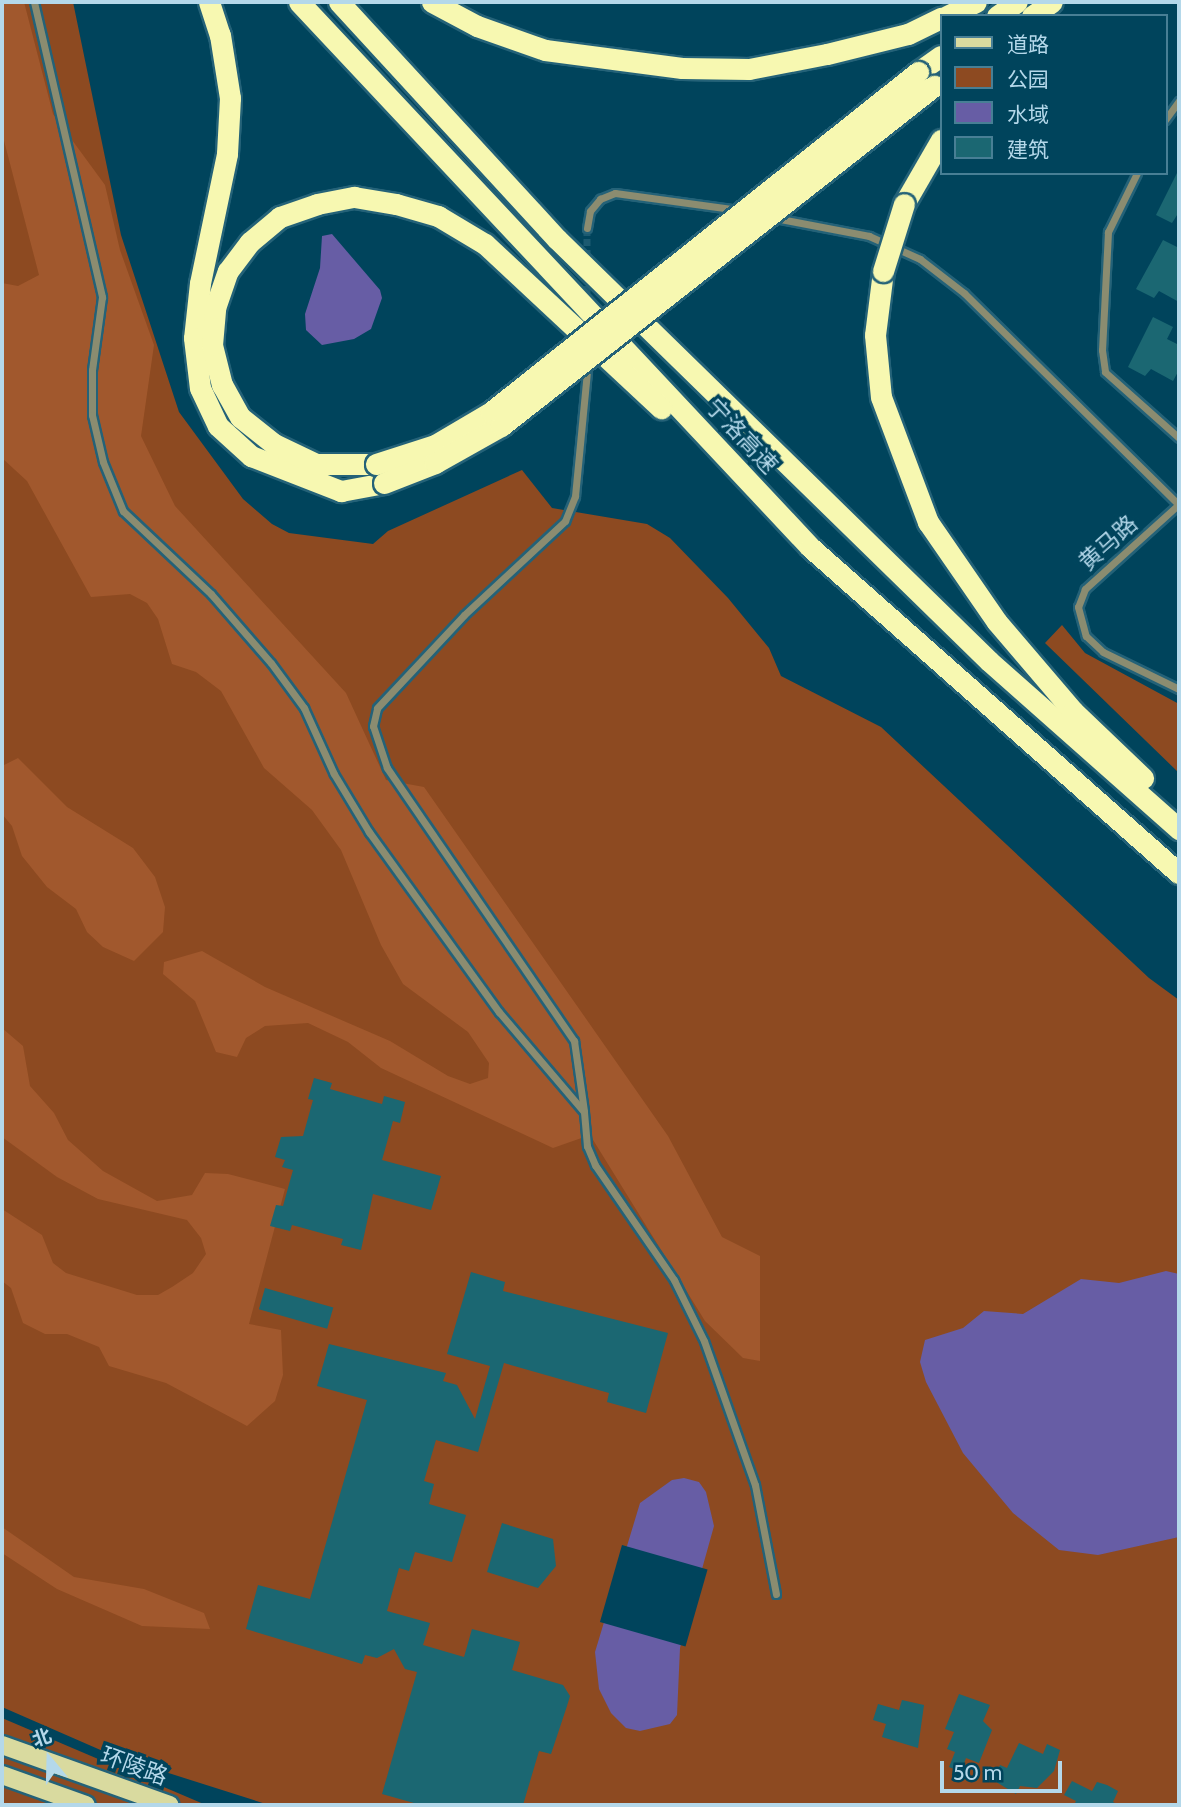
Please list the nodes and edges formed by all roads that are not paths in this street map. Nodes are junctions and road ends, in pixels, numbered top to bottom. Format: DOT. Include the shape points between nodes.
graph roads {
  1 [pos="34,2"];
  2 [pos="209,2"];
  3 [pos="299,2"];
  4 [pos="339,2"];
  5 [pos="432,2"];
  6 [pos="976,2"];
  7 [pos="1017,2"];
  8 [pos="1052,2"];
  9 [pos="1068,2"];
  10 [pos="951,14"];
  11 [pos="1000,14"];
  12 [pos="1035,14"];
  13 [pos="1054,14"];
  14 [pos="940,18"];
  15 [pos="940,58"];
  16 [pos="931,80"];
  17 [pos="1179,102"];
  18 [pos="1167,117"];
  19 [pos="940,141"];
  20 [pos="1136,175"];
  21 [pos="587,228"];
  22 [pos="587,372"];
  23 [pos="1179,438"];
  24 [pos="380,474"];
  25 [pos="1179,504"];
  26 [pos="810,547"];
  27 [pos="1179,689"];
  28 [pos="1179,814"];
  29 [pos="1179,829"];
  30 [pos="1179,873"];
  31 [pos="584,1112"];
  32 [pos="776,1594"];
  33 [pos="2,1745"];
  34 [pos="2,1775"];
  35 [pos="86,1805"];
  36 [pos="170,1805"];
  1 -- 31 [label="street" via="102,297 92,370 92,415 103,462 123,511 211,594 271,663 304,708 334,774 369,832 499,1012"];
  2 -- 24 [label="highway" via="220,34 230,98 227,154 195,324 200,388 218,426 251,456 341,491"];
  3 -- 26 [label="highway, 宁洛高速"];
  4 -- 29 [label="highway, 宁洛高速" via="567,248 989,661"];
  5 -- 14 [label="highway" via="477,26 545,50 682,68 749,69 908,34"];
  6 -- 10 [label="highway"];
  7 -- 11 [label="highway"];
  8 -- 12 [label="highway"];
  9 -- 13 [label="highway"];
  15 -- 16 [label="highway"];
  16 -- 24 [label="highway, bridge" via="491,412"];
  17 -- 18 [label="street"];
  19 -- 28 [label="highway, bridge" via="904,204 883,271 875,335 881,397 928,523 997,622 1073,711"];
  20 -- 23 [label="street" via="1108,232 1105,372"];
  21 -- 25 [label="street" via="590,211 600,199 615,193 727,208 886,241 920,259 964,293"];
  22 -- 31 [label="street" via="575,496 565,521 446,634 377,708 373,726 387,768 574,1041"];
  24 -- 26 [label="highway" via="316,464 274,444 240,417 222,385 212,345 215,308 228,271 250,242 280,217 354,197 438,216 485,244"];
  25 -- 27 [label="street, 黄马路" via="1086,589 1078,607 1086,636 1103,652"];
  26 -- 30 [label="highway, 宁洛高速"];
  31 -- 32 [label="street" via="587,1146 595,1165 674,1280 704,1340 755,1485"];
  33 -- 36 [label="main road, 环陵路"];
  34 -- 35 [label="main road"];
}
